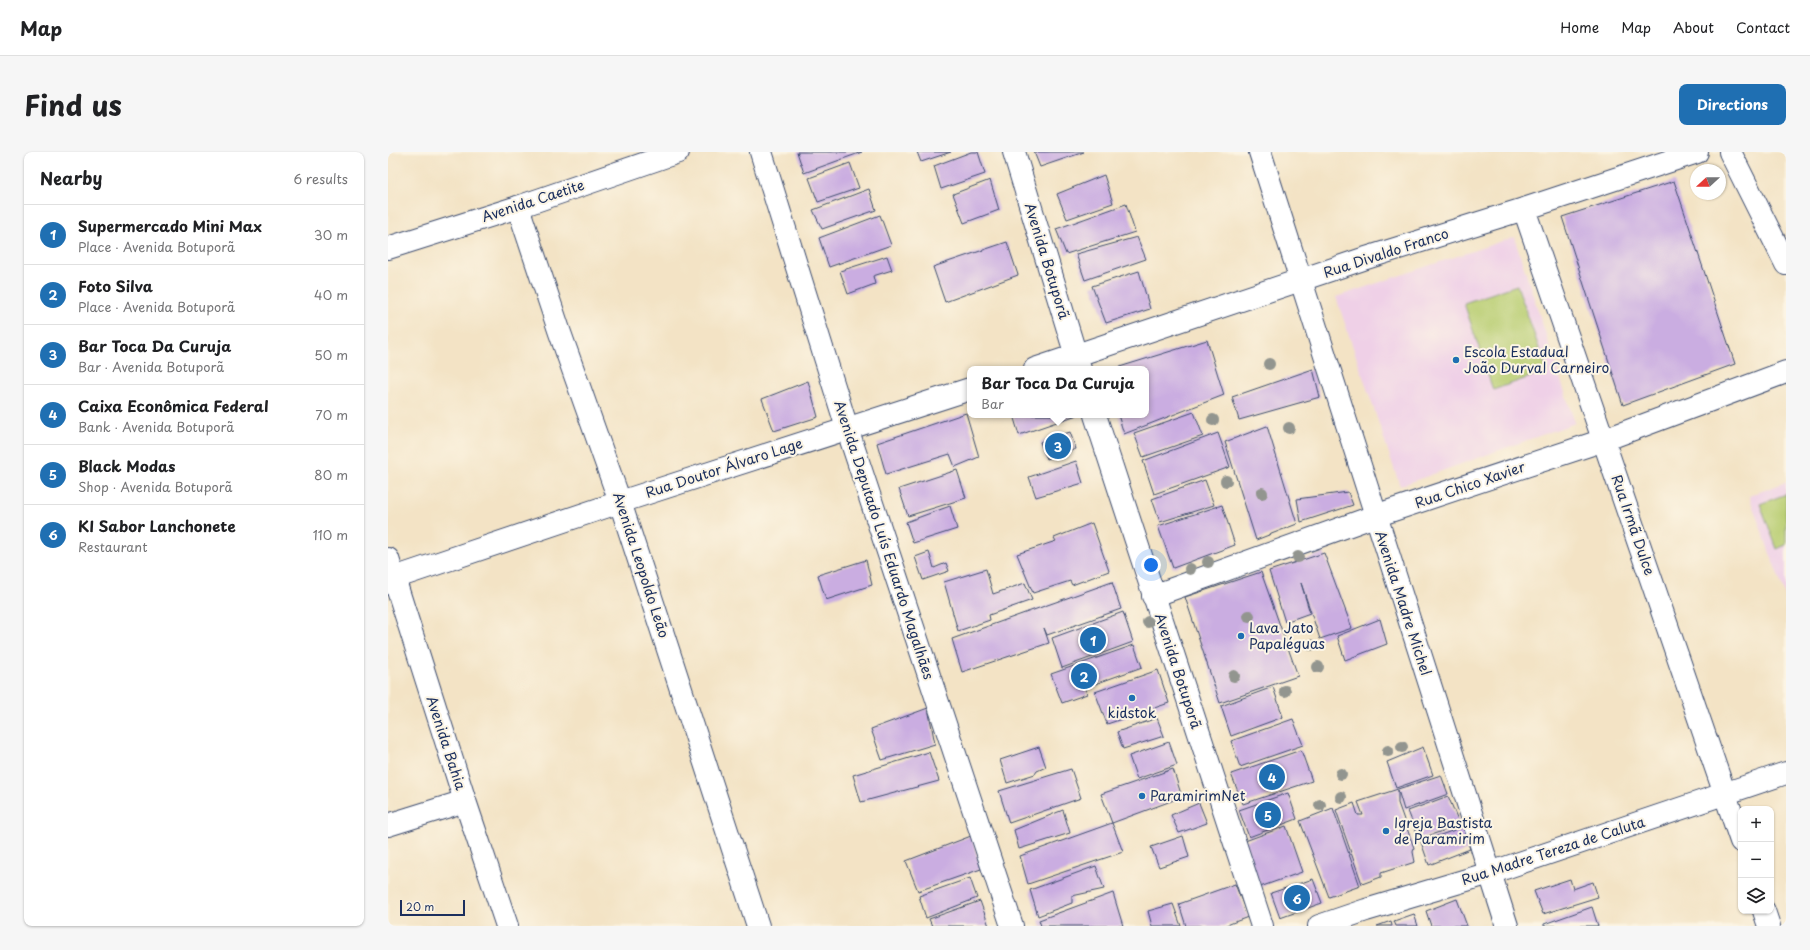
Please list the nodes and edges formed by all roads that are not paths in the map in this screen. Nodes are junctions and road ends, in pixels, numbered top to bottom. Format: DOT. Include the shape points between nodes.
graph roads {
  1 [pos="678,152"];
  2 [pos="761,152"];
  3 [pos="1014,152"];
  4 [pos="1260,152"];
  5 [pos="1697,152"];
  6 [pos="1730,152"];
  7 [pos="518,207"];
  8 [pos="1524,209"];
  9 [pos="388,248"];
  10 [pos="1786,264"];
  11 [pos="1301,280"];
  12 [pos="1078,363"];
  13 [pos="1056,366"];
  14 [pos="1786,372"];
  15 [pos="967,390"];
  16 [pos="1096,418"];
  17 [pos="847,428"];
  18 [pos="1604,440"];
  19 [pos="620,502"];
  20 [pos="1375,516"];
  21 [pos="390,573"];
  22 [pos="1153,596"];
  23 [pos="1786,773"];
  24 [pos="1725,793"];
  25 [pos="465,801"];
  26 [pos="388,825"];
  27 [pos="1738,833"];
  28 [pos="1490,873"];
  29 [pos="1765,914"];
  30 [pos="507,926"];
  31 [pos="758,926"];
  32 [pos="1012,926"];
  33 [pos="1262,926"];
  34 [pos="1319,926"];
  35 [pos="1507,926"];
  36 [pos="1769,926"];
  1 -- 7 [label="street, Avenida Caetite"];
  2 -- 17 [label="street, Avenida Deputado Luís Eduardo Magalhães"];
  3 -- 12 [label="street, Avenida Botuporã"];
  4 -- 11 [label="street, Avenida Madre Michel"];
  5 -- 8 [label="street, Rua Divaldo Franco"];
  6 -- 10 [label="street"];
  7 -- 9 [label="street, Avenida Caetite"];
  7 -- 19 [label="street, Avenida Leopoldo Leão"];
  8 -- 11 [label="street, Rua Divaldo Franco"];
  8 -- 18 [label="street, Rua Irmã Dulce"];
  11 -- 12 [label="street, Rua Divaldo Franco"];
  11 -- 20 [label="street, Avenida Madre Michel"];
  12 -- 13 [label="street"];
  14 -- 18 [label="street, Rua Chico Xavier"];
  15 -- 17 [label="street, Rua Doutor Álvaro Lage"];
  16 -- 22 [label="street, Avenida Botuporã"];
  17 -- 19 [label="street, Rua Doutor Álvaro Lage"];
  17 -- 32 [label="street, Avenida Deputado Luís Eduardo Magalhães"];
  18 -- 20 [label="street, Rua Chico Xavier"];
  18 -- 24 [label="street, Rua Irmã Dulce"];
  19 -- 21 [label="street, Rua Doutor Álvaro Lage"];
  19 -- 31 [label="street, Avenida Leopoldo Leão"];
  20 -- 22 [label="street, Rua Chico Xavier"];
  20 -- 28 [label="street, Avenida Madre Michel"];
  21 -- 25 [label="street, Avenida Bahia"];
  22 -- 33 [label="street, Avenida Botuporã"];
  23 -- 24 [label="street, Rua Madre Tereza de Caluta"];
  24 -- 27 [label="street, Rua Irmã Dulce"];
  24 -- 28 [label="street, Rua Madre Tereza de Caluta"];
  25 -- 26 [label="street"];
  25 -- 30 [label="street, Avenida Bahia"];
  28 -- 34 [label="street, Rua Madre Tereza de Caluta"];
  28 -- 35 [label="street, Avenida Madre Michel"];
  29 -- 36 [label="street"];
}
